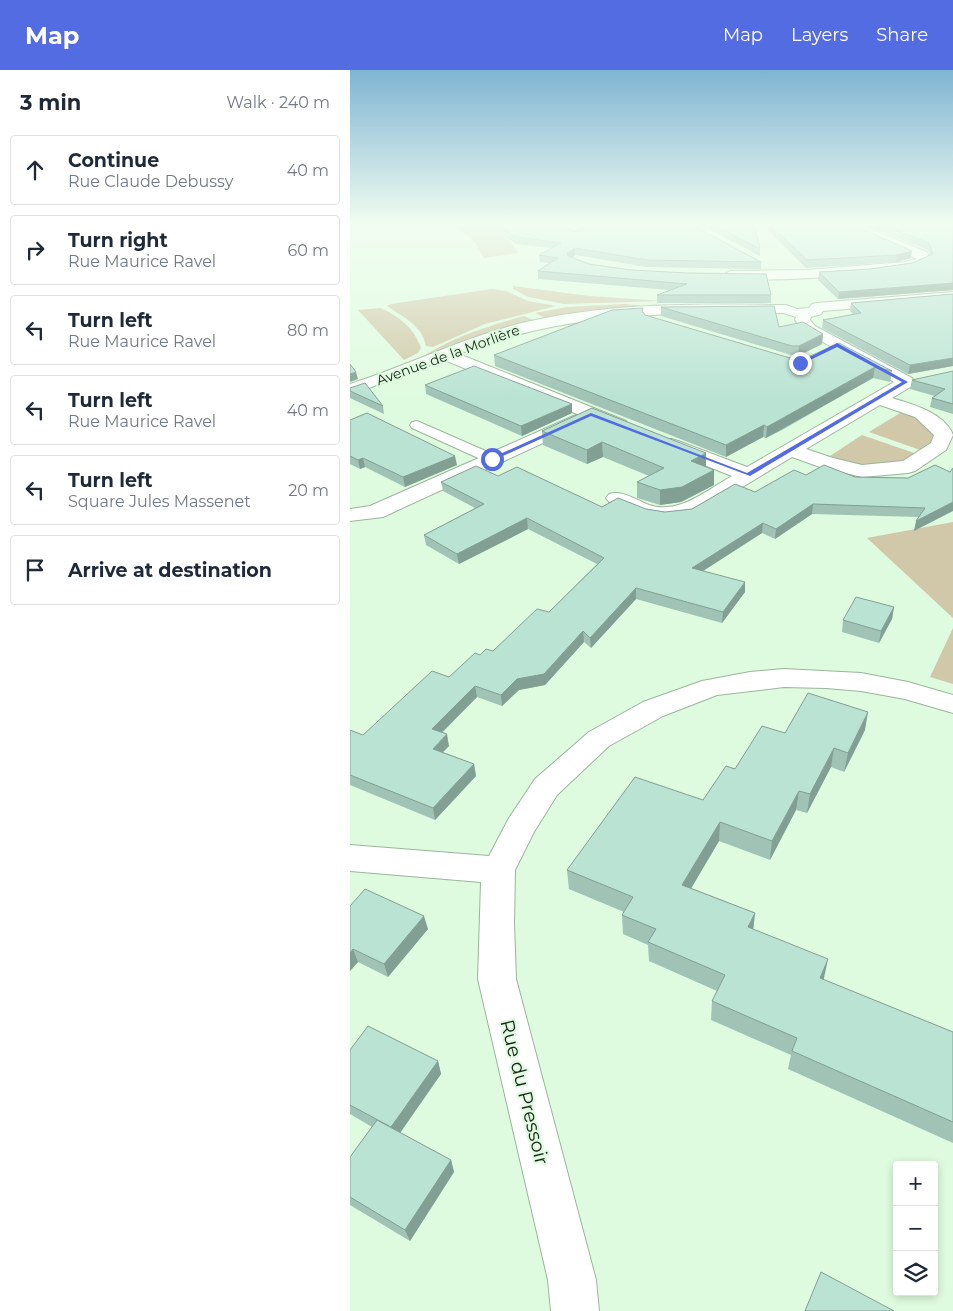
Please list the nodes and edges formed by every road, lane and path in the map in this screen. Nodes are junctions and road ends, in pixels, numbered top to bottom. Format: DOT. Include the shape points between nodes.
graph roads {
  1 [pos="785,282"];
  2 [pos="790,289"];
  3 [pos="953,296"];
  4 [pos="812,310"];
  5 [pos="651,320"];
  6 [pos="669,326"];
  7 [pos="446,355"];
  8 [pos="925,378"];
  9 [pos="906,382"];
  10 [pos="350,390"];
  11 [pos="878,399"];
  12 [pos="591,414"];
  13 [pos="417,424"];
  14 [pos="636,432"];
  15 [pos="654,438"];
  16 [pos="791,450"];
  17 [pos="492,459"];
  18 [pos="748,475"];
  19 [pos="616,498"];
  20 [pos="350,514"];
  21 [pos="953,704"];
  22 [pos="350,858"];
  23 [pos="498,870"];
  24 [pos="574,1311"];
  1 -- 2 [label="street"];
  3 -- 4 [label="street"];
  4 -- 7 [label="street, Avenue de la Morlière" via="662,309 600,313 520,328"];
  4 -- 9 [label="street" via="802,320 830,348"];
  5 -- 6 [label="street"];
  7 -- 10 [label="street, Avenue de la Morlière"];
  7 -- 12 [label="street"];
  8 -- 9 [label="street"];
  9 -- 11 [label="street"];
  11 -- 16 [label="street"];
  11 -- 16 [label="street" via="921,413 944,434 939,446 908,467 862,471"];
  12 -- 14 [label="street"];
  12 -- 17 [label="street"];
  13 -- 17 [label="lane"];
  15 -- 18 [label="street"];
  16 -- 18 [label="street"];
  17 -- 20 [label="street" via="375,512"];
  18 -- 19 [label="street" via="683,512 646,511"];
  21 -- 23 [label="street, Rue du Pressoir" via="880,686 826,679 750,681 684,697 653,709 599,739 572,761 546,787"];
  22 -- 23 [label="street"];
  23 -- 24 [label="street, Rue du Pressoir" via="497,979 572,1280"];
}
